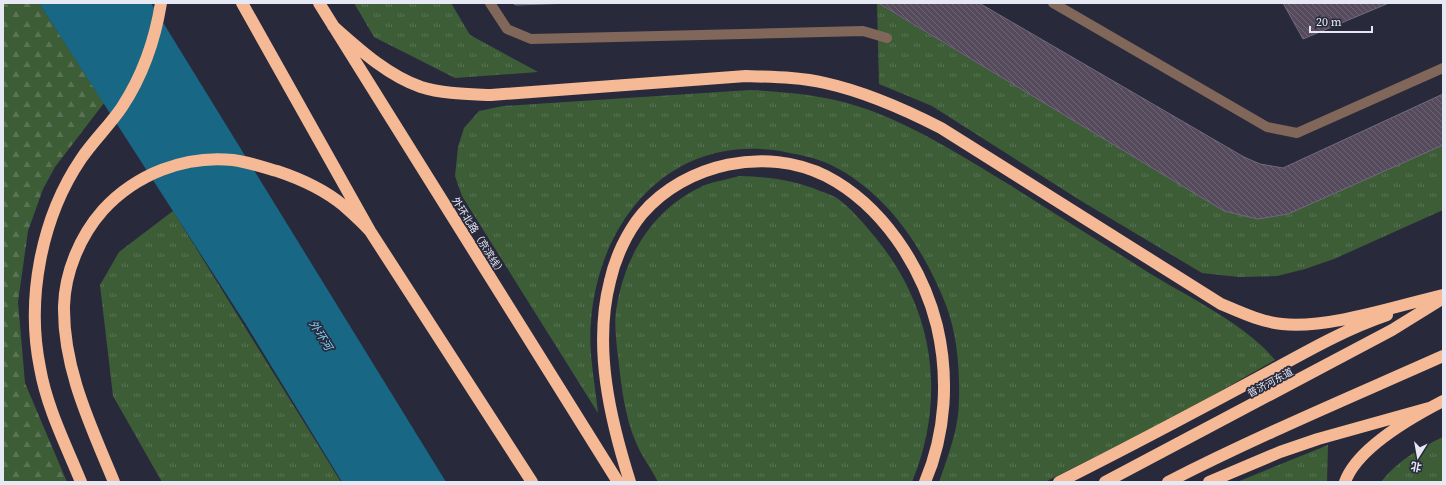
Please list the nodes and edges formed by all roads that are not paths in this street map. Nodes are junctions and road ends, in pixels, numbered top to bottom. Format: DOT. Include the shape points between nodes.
graph roads {
  1 [pos="161,3"];
  2 [pos="242,3"];
  3 [pos="319,3"];
  4 [pos="490,3"];
  5 [pos="1052,3"];
  6 [pos="333,26"];
  7 [pos="887,38"];
  8 [pos="1443,68"];
  9 [pos="370,231"];
  10 [pos="1443,296"];
  11 [pos="1443,356"];
  12 [pos="1443,401"];
  13 [pos="1429,408"];
  14 [pos="81,482"];
  15 [pos="114,482"];
  16 [pos="532,482"];
  17 [pos="618,482"];
  18 [pos="630,482"];
  19 [pos="926,482"];
  20 [pos="1060,482"];
  21 [pos="1105,482"];
  22 [pos="1168,482"];
  23 [pos="1209,482"];
  24 [pos="1345,482"];
  1 -- 14 [label="highway" via="155,35 139,77 121,108 76,166 55,209 46,236 37,286 36,341 40,369 56,422"];
  2 -- 9 [label="highway"];
  3 -- 6 [label="highway, 外环北路（京滨线）"];
  4 -- 7 [label="street" via="506,29 531,39 863,31"];
  5 -- 8 [label="street" via="1267,127 1297,133"];
  6 -- 10 [label="highway" via="368,56 394,73 421,87 452,93 491,95 746,76 824,82 853,90 910,112 941,128 1221,304 1281,324 1313,324"];
  6 -- 17 [label="highway, 外环北路（京滨线）"];
  9 -- 15 [label="highway" via="343,205 318,189 291,176 234,160 210,159 181,163 134,184 116,197 97,217 80,243 71,266 64,306 65,333 83,408"];
  9 -- 16 [label="highway"];
  10 -- 20 [label="highway" via="1360,324 1327,340"];
  10 -- 21 [label="highway, 普济河东道" via="1392,330"];
  11 -- 22 [label="highway" via="1254,440"];
  12 -- 13 [label="highway"];
  13 -- 23 [label="highway" via="1318,439"];
  13 -- 24 [label="highway" via="1382,439 1361,459"];
  18 -- 19 [label="highway" via="610,405 604,349 606,301 618,254 642,214 664,194 689,178 720,166 754,161 788,164 825,176 855,196 878,216 911,261 932,306 944,365 942,427"];
}
